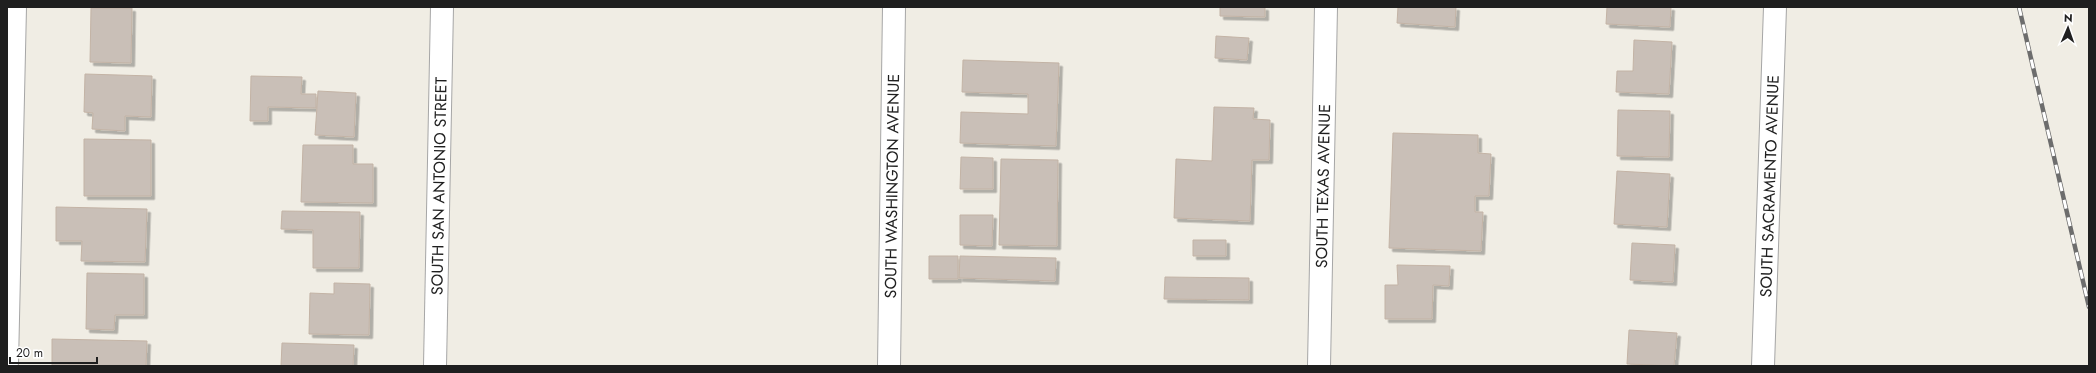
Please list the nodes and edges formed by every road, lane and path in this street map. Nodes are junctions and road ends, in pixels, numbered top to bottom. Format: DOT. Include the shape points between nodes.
graph roads {
  1 [pos="15,7"];
  2 [pos="442,7"];
  3 [pos="894,7"];
  4 [pos="1326,7"];
  5 [pos="1775,7"];
  6 [pos="7,363"];
  7 [pos="435,366"];
  8 [pos="889,366"];
  9 [pos="1319,366"];
  10 [pos="1763,366"];
  1 -- 6 [label="street"];
  2 -- 7 [label="street, SOUTH SAN ANTONIO STREET"];
  3 -- 8 [label="street, SOUTH WASHINGTON AVENUE"];
  4 -- 9 [label="street, SOUTH TEXAS AVENUE"];
  5 -- 10 [label="street, SOUTH SACRAMENTO AVENUE"];
}
